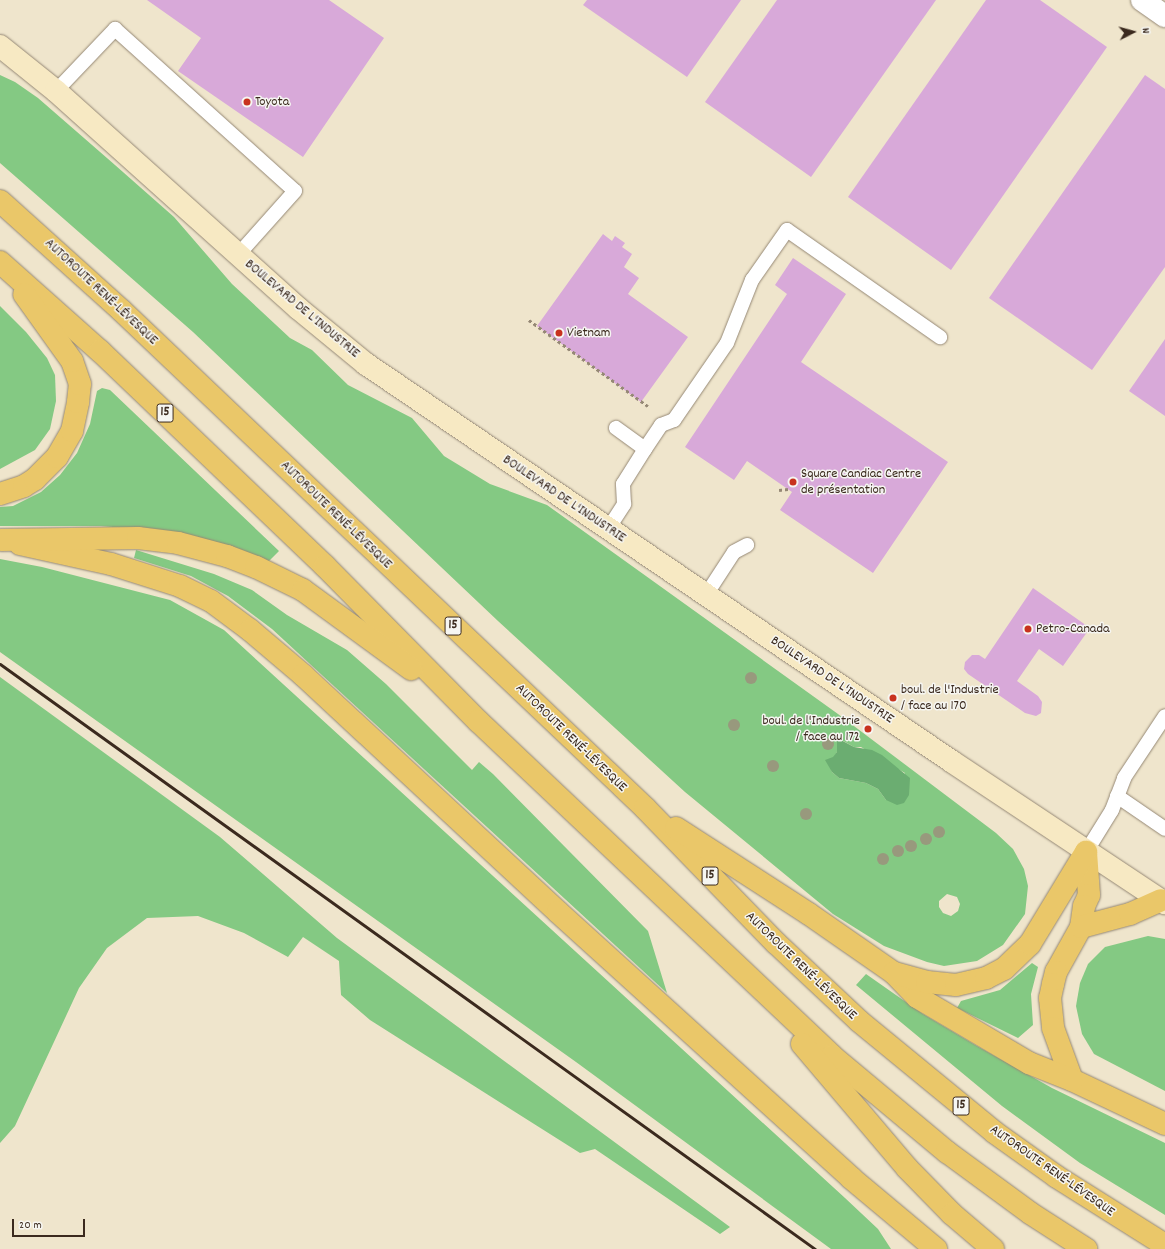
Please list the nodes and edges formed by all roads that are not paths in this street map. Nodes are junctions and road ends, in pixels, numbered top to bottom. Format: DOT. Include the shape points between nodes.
graph roads {
  1 [pos="1142,0"];
  2 [pos="1165,16"];
  3 [pos="0,46"];
  4 [pos="56,91"];
  5 [pos="0,201"];
  6 [pos="238,255"];
  7 [pos="1,263"];
  8 [pos="940,337"];
  9 [pos="616,428"];
  10 [pos="645,449"];
  11 [pos="0,494"];
  12 [pos="608,529"];
  13 [pos="1,540"];
  14 [pos="746,545"];
  15 [pos="706,595"];
  16 [pos="1165,716"];
  17 [pos="478,721"];
  18 [pos="1118,796"];
  19 [pos="645,808"];
  20 [pos="1165,829"];
  21 [pos="1086,852"];
  22 [pos="1163,901"];
  23 [pos="1080,927"];
  24 [pos="740,969"];
  25 [pos="894,973"];
  26 [pos="1072,1080"];
  27 [pos="1165,1124"];
  28 [pos="1165,1245"];
  29 [pos="932,1248"];
  30 [pos="993,1249"];
  31 [pos="1086,1249"];
  1 -- 2 [label="street"];
  3 -- 4 [label="street, BOULEVARD DE L'INDUSTRIE"];
  4 -- 6 [label="street, BOULEVARD DE L'INDUSTRIE"];
  4 -- 6 [label="lane" via="115,29 295,191"];
  5 -- 19 [label="main road, AUTOROUTE RENÉ-LÉVESQUE / 15" via="148,336"];
  6 -- 12 [label="street, BOULEVARD DE L'INDUSTRIE" via="366,364"];
  7 -- 11 [label="main road" via="72,361 80,388 72,431 57,457 35,479 24,486"];
  7 -- 17 [label="main road, 15" via="100,351 320,561"];
  8 -- 10 [label="lane" via="787,230 752,280 727,343 674,420 661,425"];
  9 -- 10 [label="lane"];
  10 -- 12 [label="lane" via="623,484 624,504"];
  12 -- 15 [label="street, BOULEVARD DE L'INDUSTRIE"];
  13 -- 17 [label="main road" via="138,538 178,543 244,562 287,581 321,602"];
  13 -- 29 [label="main road" via="111,564 168,581 211,601 250,630 303,675 851,1178"];
  14 -- 15 [label="lane" via="734,552"];
  15 -- 21 [label="street, BOULEVARD DE L'INDUSTRIE"];
  16 -- 18 [label="lane" via="1124,778"];
  17 -- 24 [label="main road, 15"];
  18 -- 20 [label="lane"];
  18 -- 21 [label="lane"];
  19 -- 25 [label="main road"];
  19 -- 28 [label="main road, AUTOROUTE RENÉ-LÉVESQUE / 15" via="787,954 930,1081 1057,1177"];
  21 -- 22 [label="street, BOULEVARD DE L'INDUSTRIE"];
  21 -- 23 [label="main road" via="1089,895"];
  21 -- 25 [label="main road" via="1030,944 1004,969 986,978 956,985 927,982"];
  22 -- 23 [label="main road" via="1130,914"];
  23 -- 26 [label="main road" via="1056,972 1050,998 1053,1028"];
  24 -- 30 [label="main road" via="907,1168 952,1214"];
  24 -- 31 [label="main road, 15" via="832,1056 912,1124 1030,1213"];
  25 -- 26 [label="main road" via="918,997 970,1029 1029,1063"];
  26 -- 27 [label="main road"];
}
